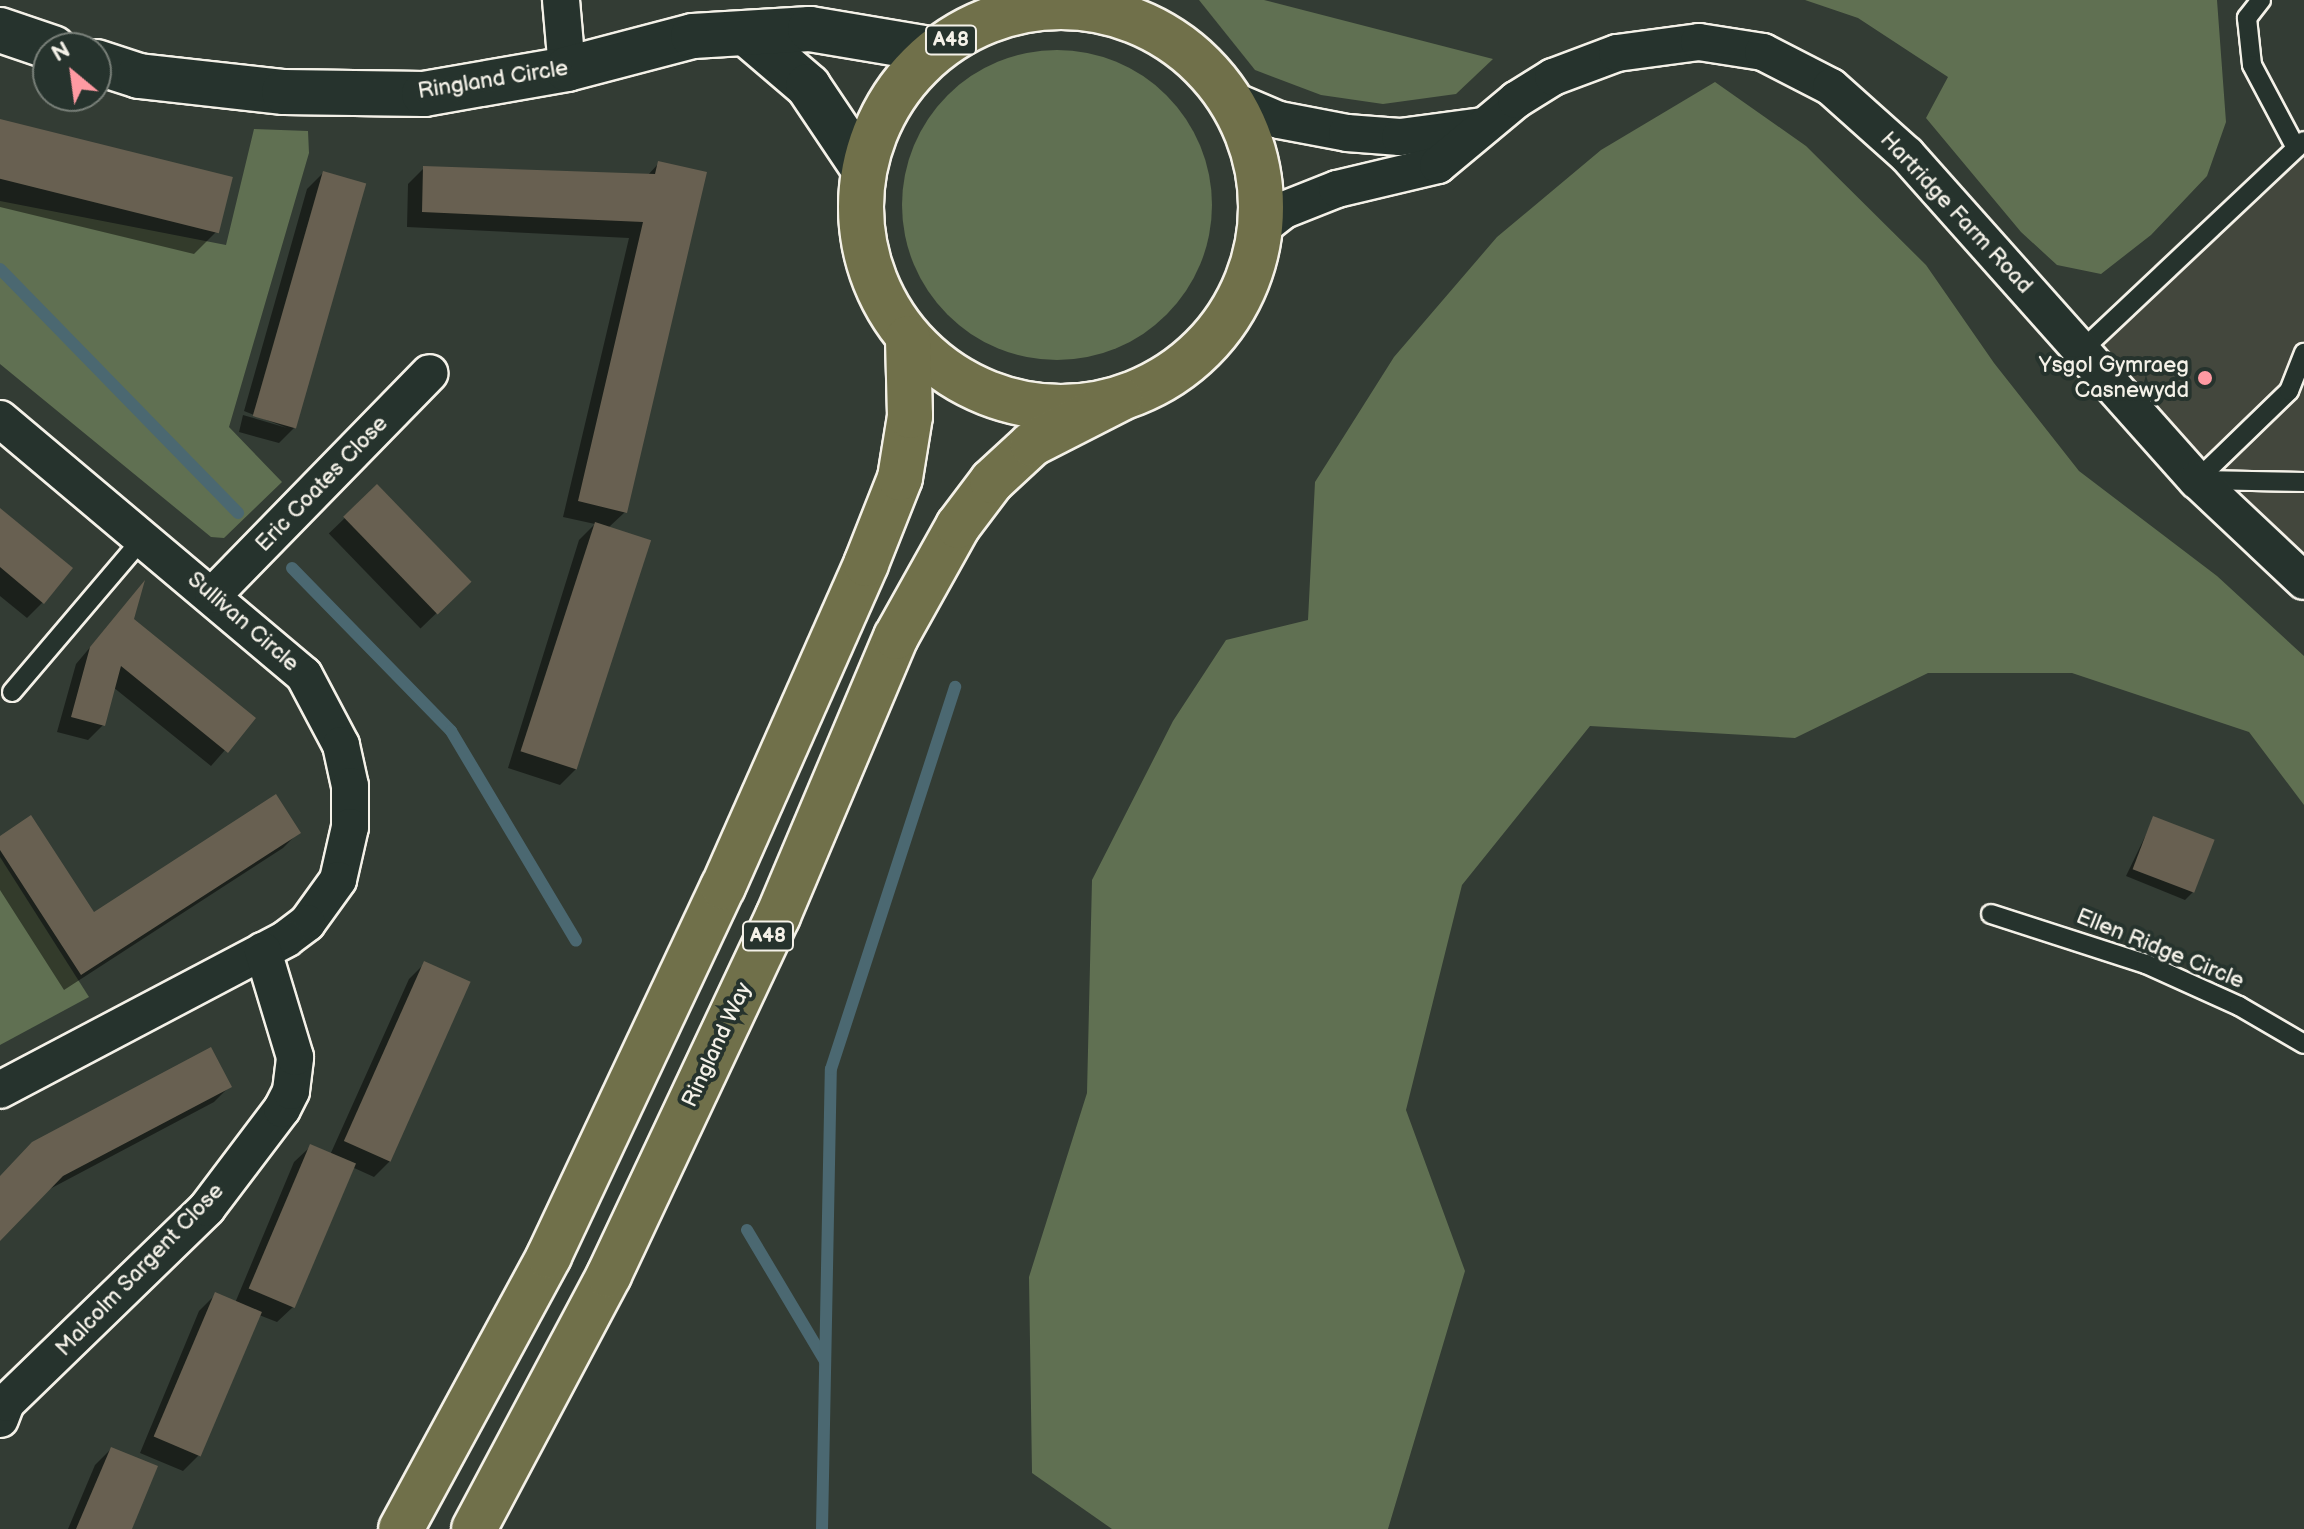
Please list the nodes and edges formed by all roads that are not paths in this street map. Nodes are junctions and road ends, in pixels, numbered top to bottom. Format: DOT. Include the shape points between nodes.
graph roads {
  1 [pos="561,0"];
  2 [pos="2261,0"];
  3 [pos="1022,5"];
  4 [pos="1171,19"];
  5 [pos="0,30"];
  6 [pos="746,33"];
  7 [pos="32,41"];
  8 [pos="935,50"];
  9 [pos="112,67"];
  10 [pos="567,69"];
  11 [pos="1232,100"];
  12 [pos="1484,126"];
  13 [pos="2300,144"];
  14 [pos="863,168"];
  15 [pos="1262,227"];
  16 [pos="908,338"];
  17 [pos="2081,351"];
  18 [pos="2304,353"];
  19 [pos="430,373"];
  20 [pos="1120,399"];
  21 [pos="0,419"];
  22 [pos="2197,480"];
  23 [pos="2304,482"];
  24 [pos="144,537"];
  25 [pos="2304,581"];
  26 [pos="213,595"];
  27 [pos="12,692"];
  28 [pos="1991,914"];
  29 [pos="263,951"];
  30 [pos="2304,1044"];
  31 [pos="0,1090"];
  32 [pos="2,1408"];
  33 [pos="401,1529"];
  34 [pos="474,1529"];
  1 -- 10 [label="street"];
  2 -- 13 [label="lane" via="2247,18 2252,65"];
  3 -- 4 [label="main road, Ringland Way / A48"];
  3 -- 8 [label="main road, Ringland Way / A48"];
  4 -- 11 [label="main road, Ringland Way / A48"];
  5 -- 7 [label="street"];
  6 -- 8 [label="street, Ringland Circle" via="810,29"];
  6 -- 10 [label="street, Ringland Circle" via="693,36"];
  6 -- 14 [label="street" via="808,86"];
  8 -- 14 [label="main road, Ringland Way / A48" via="902,83 878,124"];
  9 -- 10 [label="street, Ringland Circle" via="139,76 336,93 424,94"];
  11 -- 12 [label="street, Hartridge Farm Road" via="1279,120 1347,133 1400,137"];
  11 -- 15 [label="main road, Ringland Way / A48" via="1258,160"];
  12 -- 15 [label="street, Hartridge Farm Road" via="1438,165 1337,189 1284,210"];
  12 -- 17 [label="street, Hartridge Farm Road" via="1553,77 1617,53 1699,42 1763,52 1831,87 1907,155"];
  13 -- 17 [label="lane"];
  14 -- 16 [label="main road, Ringland Way / A48" via="861,229 876,287"];
  15 -- 20 [label="main road, Ringland Way / A48" via="1247,284 1217,335 1172,375"];
  16 -- 20 [label="main road, Ringland Way / A48" via="952,376 1005,401 1063,409"];
  16 -- 33 [label="main road, A48" via="910,416 900,478 866,564 723,887 549,1256"];
  17 -- 22 [label="street, Hartridge Farm Road"];
  18 -- 22 [label="lane" via="2289,391"];
  19 -- 26 [label="street, Eric Coates Close"];
  20 -- 34 [label="main road, Ringland Way / A48" via="1032,444 992,481 958,526 896,637 778,916 609,1275"];
  21 -- 24 [label="street, Sullivan Circle"];
  22 -- 23 [label="lane"];
  22 -- 25 [label="street, Hartridge Farm Road"];
  24 -- 26 [label="street, Sullivan Circle"];
  24 -- 27 [label="lane"];
  26 -- 29 [label="street, Sullivan Circle" via="304,675 341,745 350,786 350,827 338,880 307,923"];
  28 -- 30 [label="lane, Ellen Ridge Circle" via="2146,964 2239,1006"];
  29 -- 31 [label="street, Sullivan Circle"];
  29 -- 32 [label="street, Malcolm Sargent Close" via="295,1057 291,1091 282,1109 207,1208"];
}
